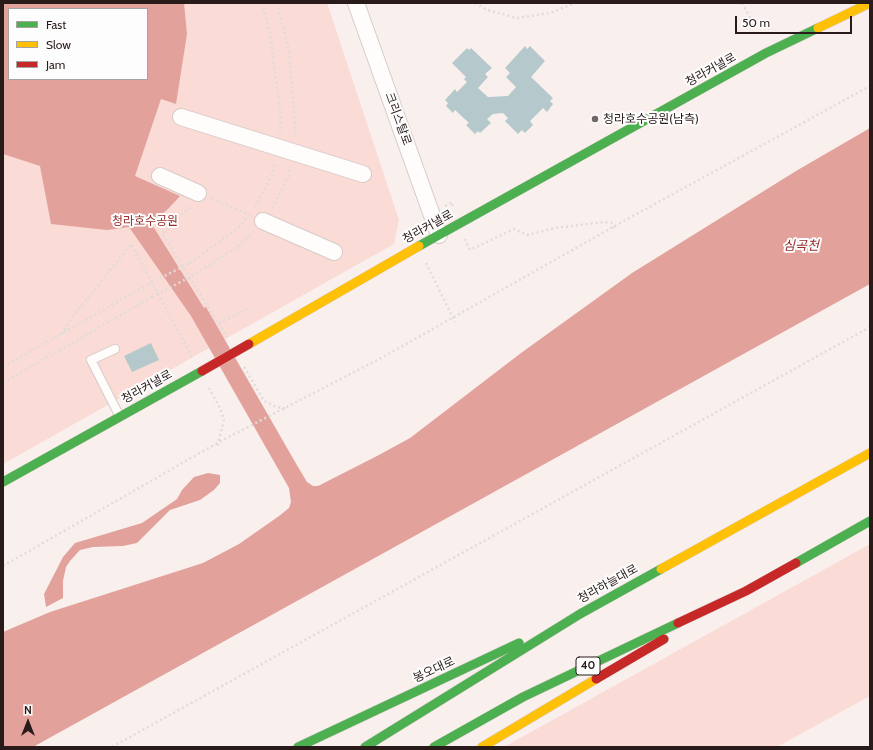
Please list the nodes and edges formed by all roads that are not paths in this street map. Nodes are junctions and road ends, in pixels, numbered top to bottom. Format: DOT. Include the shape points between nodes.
graph roads {
  1 [pos="356,3"];
  2 [pos="870,3"];
  3 [pos="181,117"];
  4 [pos="363,174"];
  5 [pos="160,176"];
  6 [pos="198,193"];
  7 [pos="263,221"];
  8 [pos="439,235"];
  9 [pos="334,252"];
  10 [pos="115,349"];
  11 [pos="119,416"];
  12 [pos="870,453"];
  13 [pos="3,482"];
  14 [pos="870,521"];
  15 [pos="746,591"];
  16 [pos="580,614"];
  17 [pos="298,747"];
  18 [pos="365,747"];
  19 [pos="434,747"];
  20 [pos="482,747"];
  1 -- 8 [label="street, 크리스탈로"];
  2 -- 8 [label="main road, 청라커낼로" via="766,53"];
  3 -- 4 [label="street"];
  5 -- 6 [label="street"];
  7 -- 9 [label="street"];
  8 -- 11 [label="main road, 청라커낼로, bridge"];
  10 -- 11 [label="lane" via="91,360"];
  11 -- 13 [label="main road, 청라커낼로"];
  12 -- 16 [label="main road, 청라하늘대로"];
  14 -- 15 [label="main road, 40"];
  15 -- 19 [label="main road, 40" via="523,697"];
  15 -- 20 [label="main road, 40"];
  16 -- 17 [label="main road, 봉오대로"];
  16 -- 18 [label="main road, 청라하늘대로"];
}
